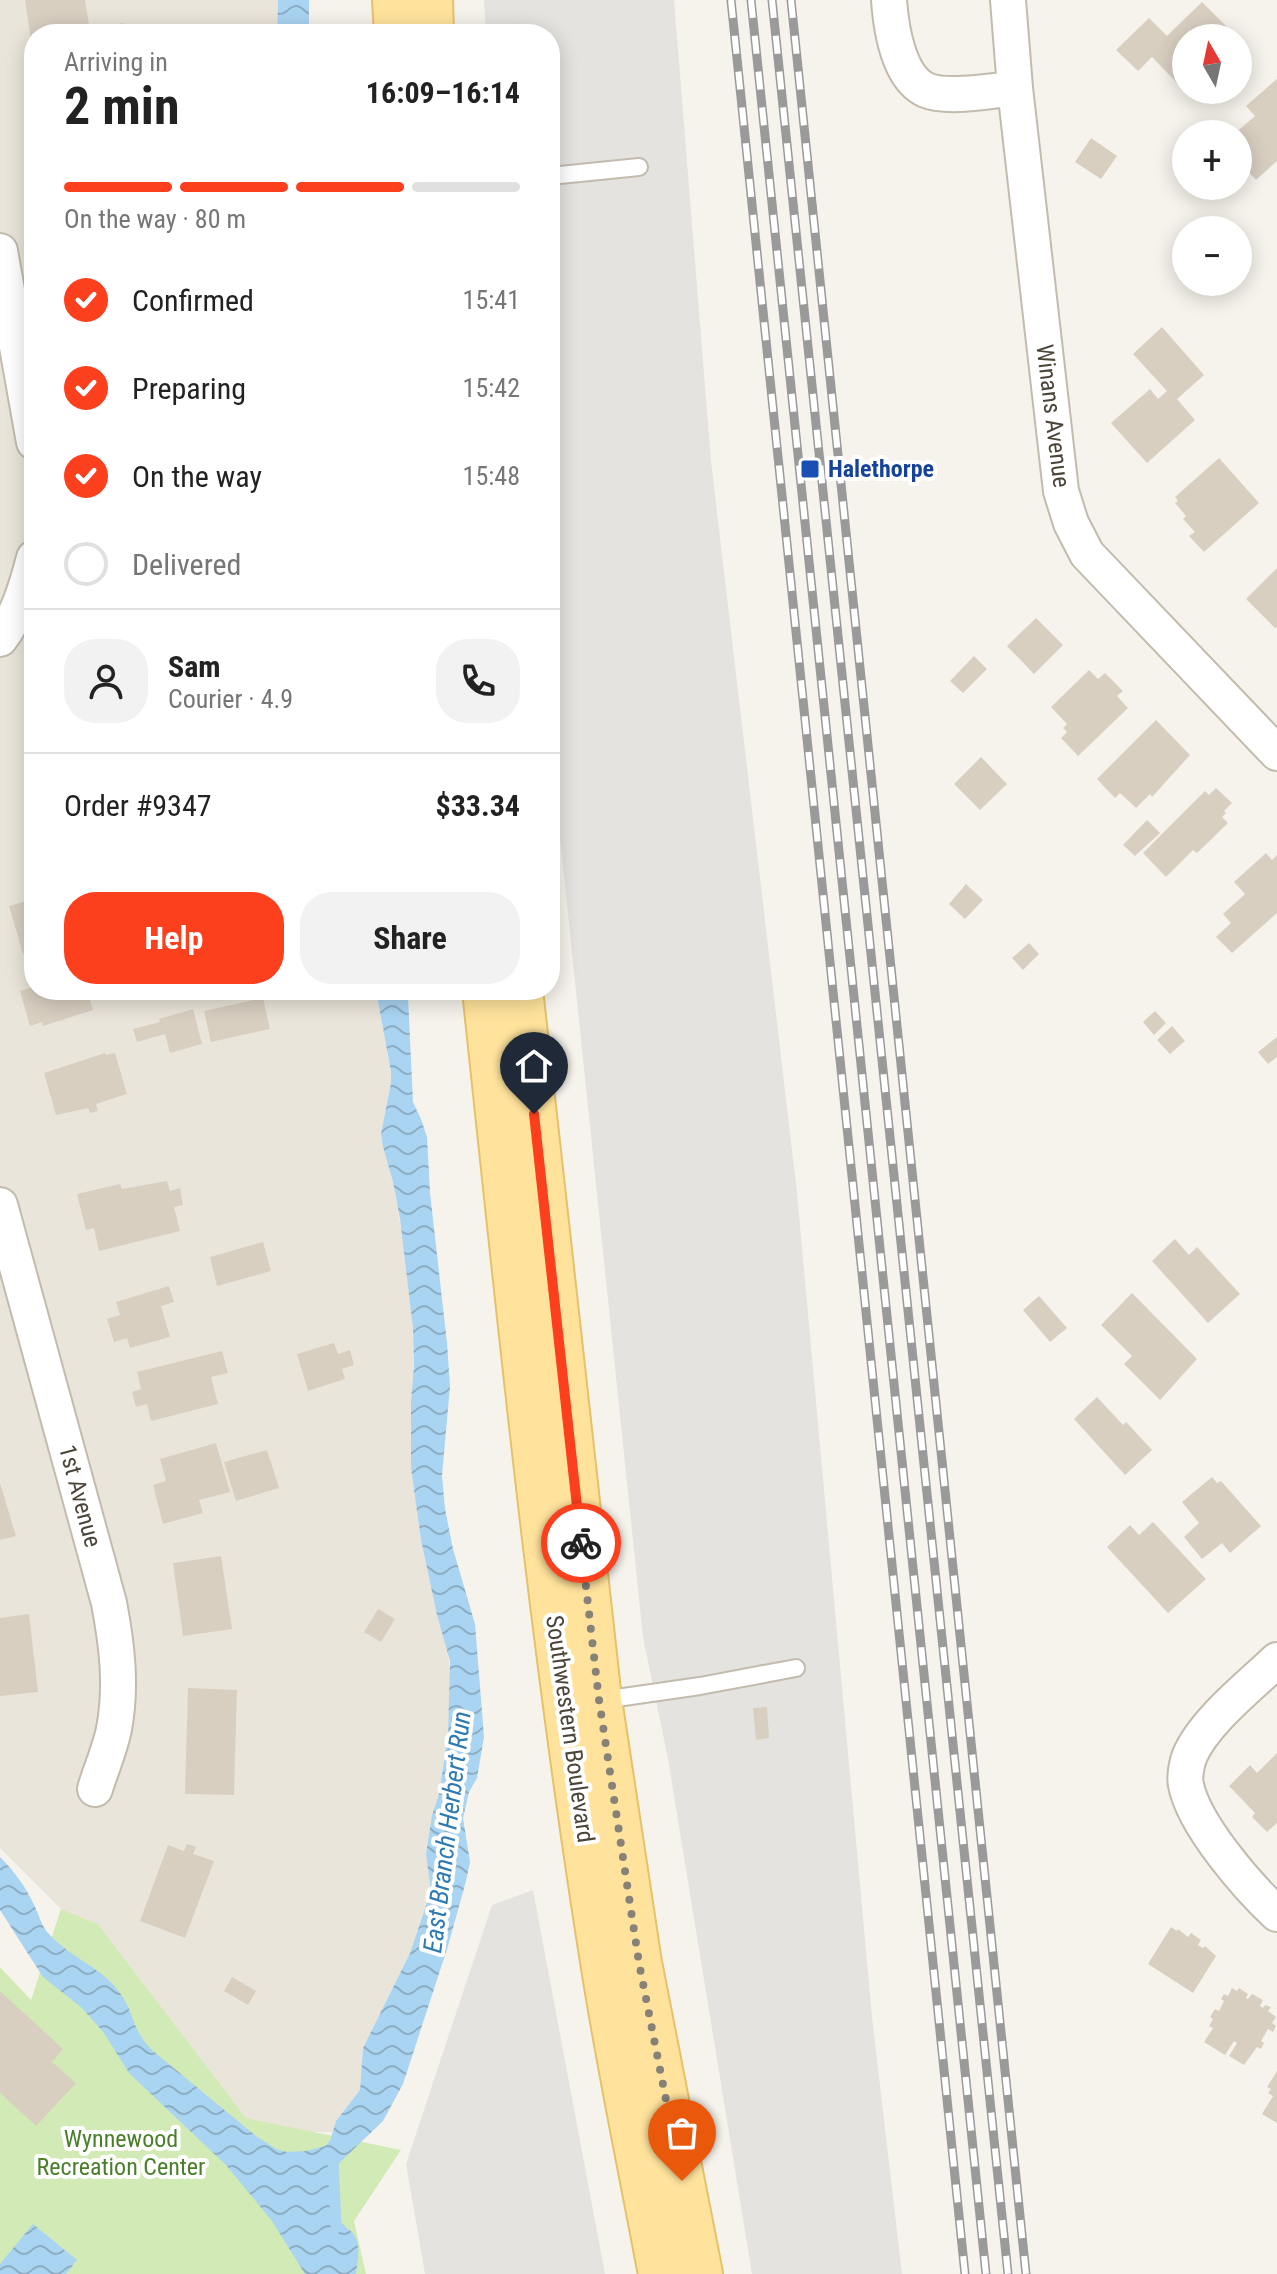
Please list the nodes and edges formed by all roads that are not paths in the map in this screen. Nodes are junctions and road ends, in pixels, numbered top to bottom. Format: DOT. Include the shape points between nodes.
graph roads {
  1 [pos="395,0"];
  2 [pos="430,0"];
  3 [pos="889,0"];
  4 [pos="1008,0"];
  5 [pos="396,24"];
  6 [pos="431,24"];
  7 [pos="1015,88"];
  8 [pos="639,167"];
  9 [pos="560,175"];
  10 [pos="0,251"];
  11 [pos="24,386"];
  12 [pos="24,589"];
  13 [pos="0,639"];
  14 [pos="1277,753"];
  15 [pos="486,1000"];
  16 [pos="521,1000"];
  17 [pos="0,1205"];
  18 [pos="1277,1660"];
  19 [pos="796,1668"];
  20 [pos="582,1703"];
  21 [pos="95,1789"];
  22 [pos="1277,1914"];
  23 [pos="661,2274"];
  24 [pos="700,2274"];
  1 -- 5 [label="main road"];
  2 -- 6 [label="main road"];
  3 -- 7 [label="street" via="896,49 910,76 927,90 959,95"];
  4 -- 7 [label="street, Winans Avenue"];
  7 -- 14 [label="street, Winans Avenue" via="1061,491 1071,523 1087,554"];
  8 -- 9 [label="lane"];
  10 -- 11 [label="street"];
  12 -- 13 [label="street"];
  15 -- 20 [label="main road, Southwestern Boulevard" via="539,1492"];
  16 -- 20 [label="main road, Southwestern Boulevard"];
  17 -- 21 [label="street, 1st Avenue" via="118,1650 114,1730"];
  18 -- 22 [label="street" via="1208,1727 1189,1756 1185,1782 1198,1816 1221,1850"];
  19 -- 20 [label="lane"];
  20 -- 23 [label="main road, Southwestern Boulevard" via="604,1969"];
  20 -- 24 [label="main road, Southwestern Boulevard"];
}
